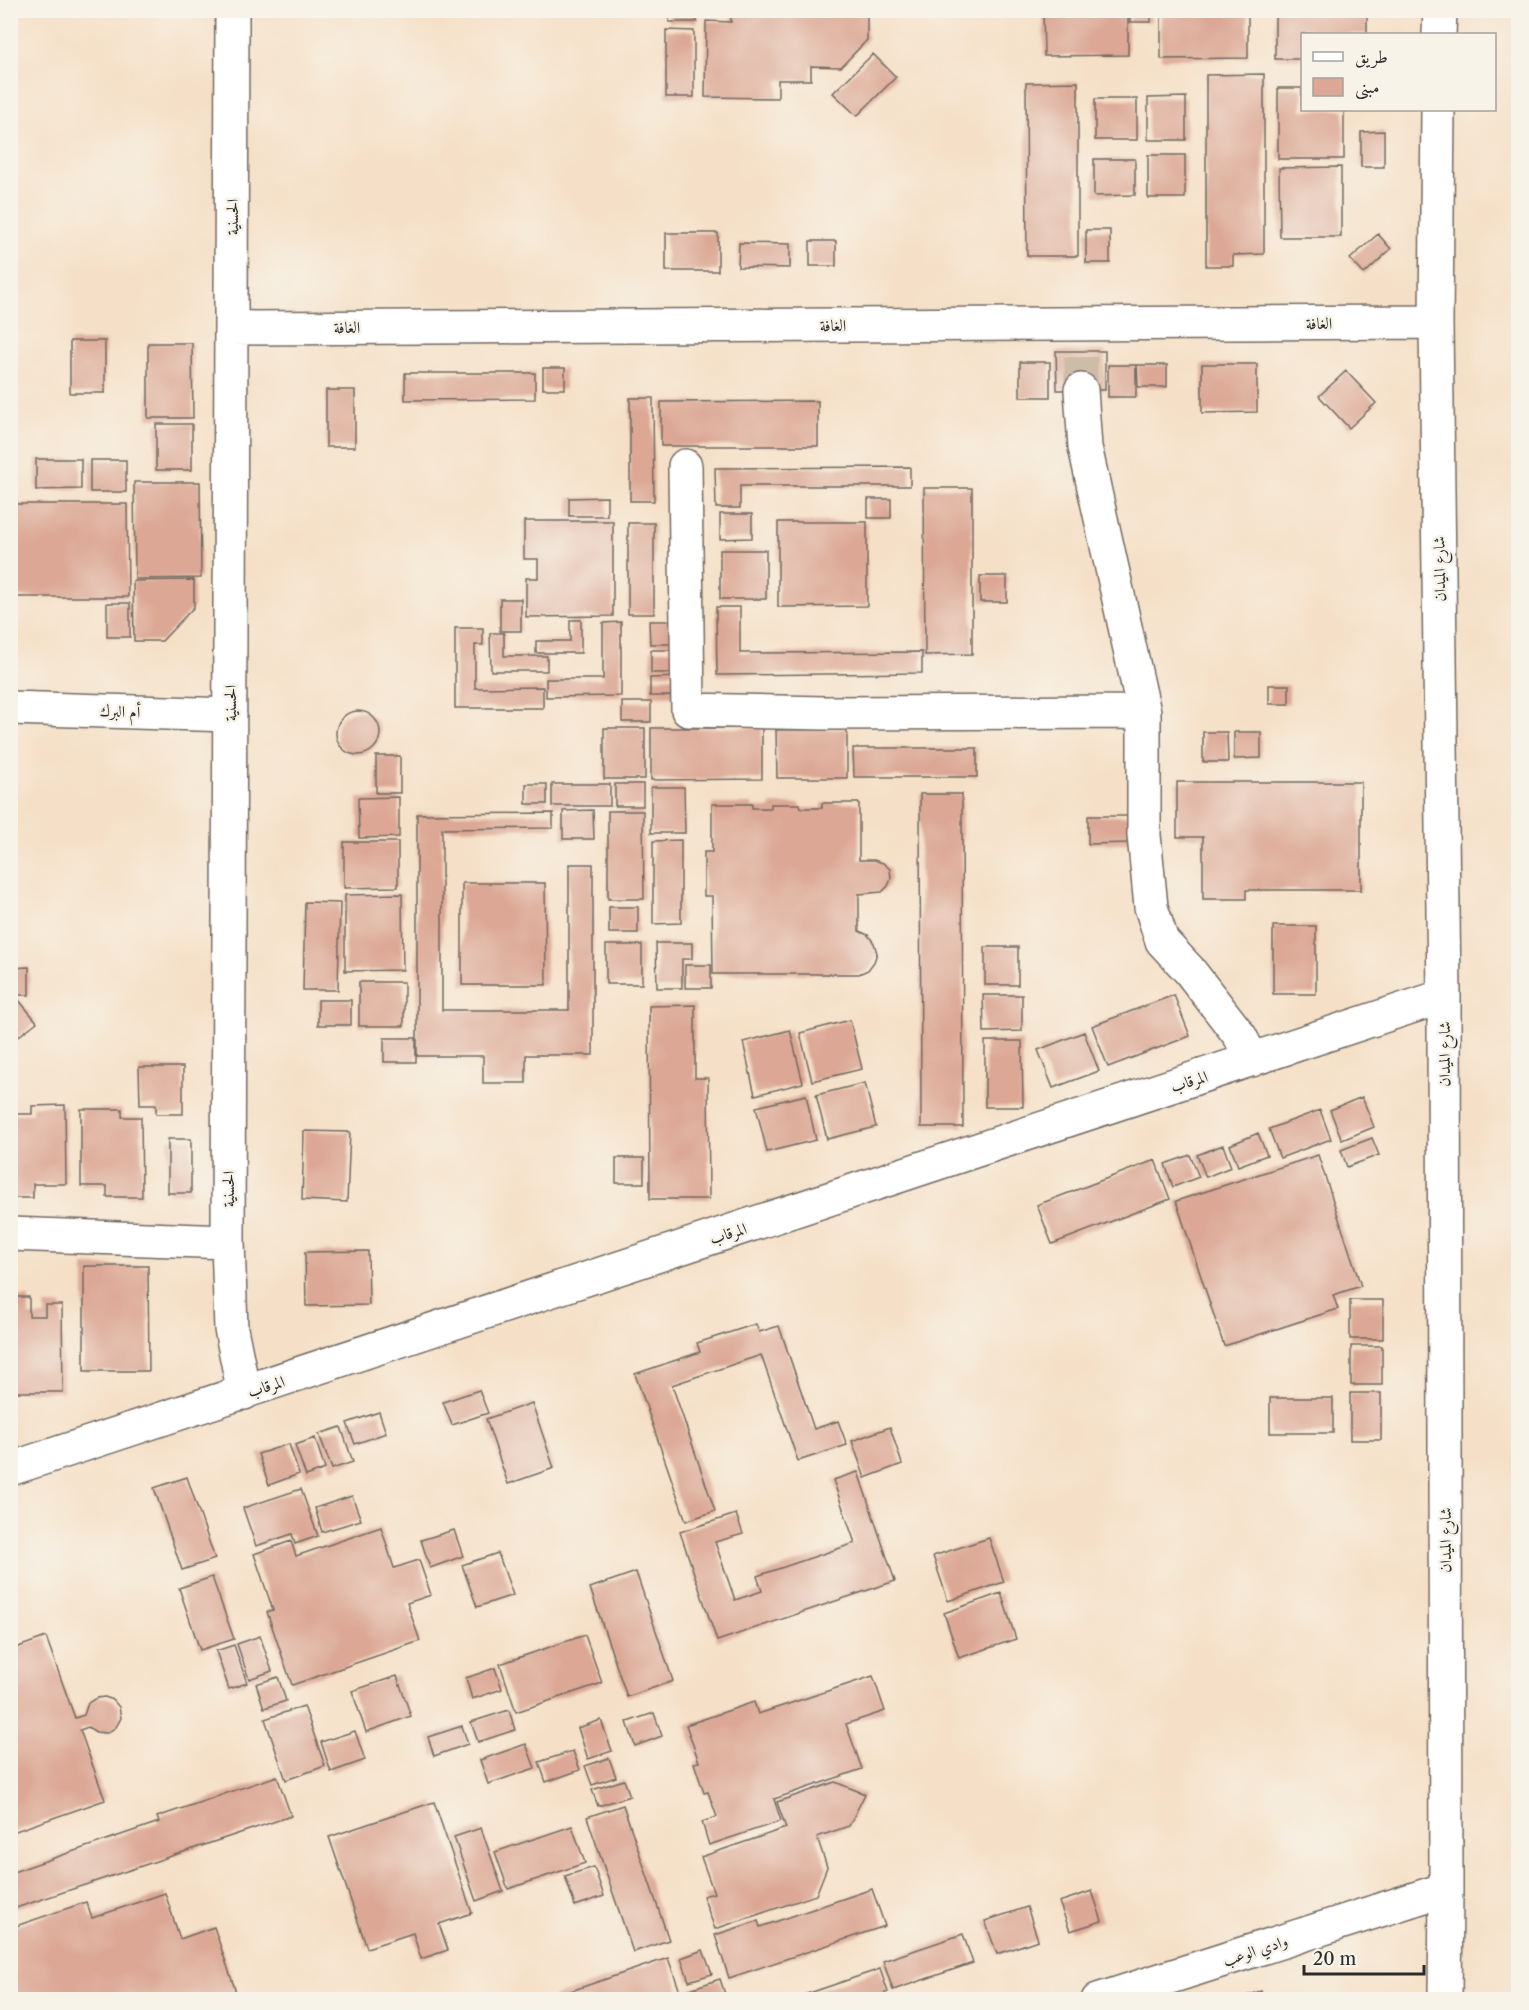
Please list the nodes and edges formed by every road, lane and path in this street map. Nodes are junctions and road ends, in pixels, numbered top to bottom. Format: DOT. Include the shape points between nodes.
graph roads {
  1 [pos="232,10"];
  2 [pos="1440,10"];
  3 [pos="1439,33"];
  4 [pos="1438,111"];
  5 [pos="1436,322"];
  6 [pos="231,328"];
  7 [pos="1081,390"];
  8 [pos="685,466"];
  9 [pos="10,708"];
  10 [pos="1144,712"];
  11 [pos="230,715"];
  12 [pos="1444,996"];
  13 [pos="1252,1060"];
  14 [pos="10,1234"];
  15 [pos="228,1242"];
  16 [pos="244,1393"];
  17 [pos="10,1469"];
  18 [pos="1446,1889"];
  19 [pos="1098,2000"];
  20 [pos="1445,2000"];
  1 -- 6 [label="street, الحسنية"];
  2 -- 3 [label="street"];
  4 -- 5 [label="street, شارع الميدان"];
  5 -- 6 [label="street, الغافة" via="1076,337"];
  5 -- 12 [label="street, شارع الميدان"];
  6 -- 11 [label="street, الحسنية"];
  7 -- 10 [label="street" via="1086,447"];
  8 -- 10 [label="street" via="688,710"];
  9 -- 11 [label="street, أم البرك"];
  10 -- 13 [label="street" via="1144,836 1151,907 1162,940 1240,1036"];
  11 -- 15 [label="street, الحسنية"];
  12 -- 13 [label="street, المرقاب"];
  12 -- 18 [label="street, شارع الميدان"];
  13 -- 16 [label="street, المرقاب"];
  14 -- 15 [label="street"];
  15 -- 16 [label="street, الحسنية" via="231,1329"];
  16 -- 17 [label="street, المرقاب"];
  18 -- 19 [label="street, وادي الوعب"];
  18 -- 20 [label="street, شارع الميدان"];
}
